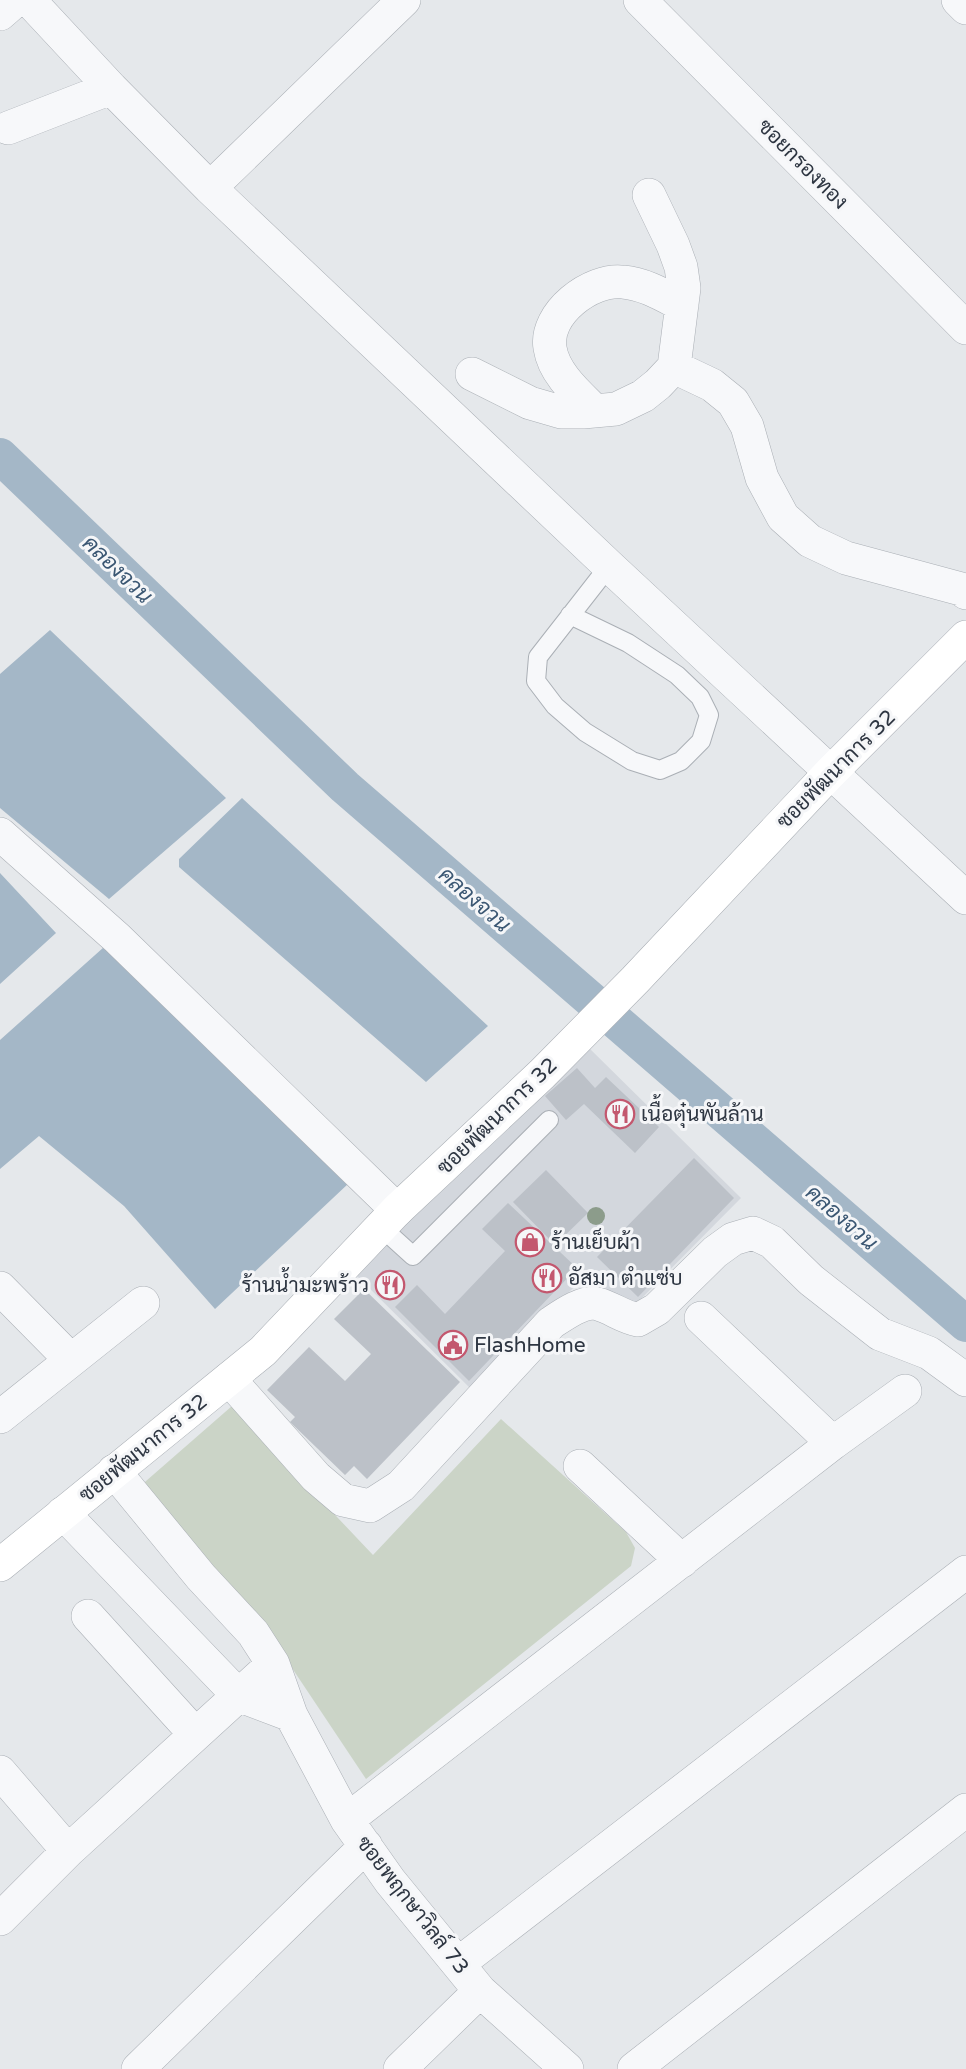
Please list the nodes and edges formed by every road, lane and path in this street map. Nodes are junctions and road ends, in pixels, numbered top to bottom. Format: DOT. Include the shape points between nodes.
graph roads {
  1 [pos="16,0"];
  2 [pos="29,0"];
  3 [pos="404,0"];
  4 [pos="640,0"];
  5 [pos="958,0"];
  6 [pos="966,8"];
  7 [pos="0,14"];
  8 [pos="111,88"];
  9 [pos="8,128"];
  10 [pos="210,188"];
  11 [pos="649,195"];
  12 [pos="682,305"];
  13 [pos="966,328"];
  14 [pos="674,367"];
  15 [pos="472,374"];
  16 [pos="595,411"];
  17 [pos="609,566"];
  18 [pos="966,593"];
  19 [pos="570,615"];
  20 [pos="966,637"];
  21 [pos="830,773"];
  22 [pos="0,834"];
  23 [pos="966,898"];
  24 [pos="549,1120"];
  25 [pos="389,1219"];
  26 [pos="0,1288"];
  27 [pos="143,1304"];
  28 [pos="701,1318"];
  29 [pos="71,1360"];
  30 [pos="229,1379"];
  31 [pos="966,1380"];
  32 [pos="905,1391"];
  33 [pos="0,1417"];
  34 [pos="833,1443"];
  35 [pos="580,1466"];
  36 [pos="114,1472"];
  37 [pos="63,1513"];
  38 [pos="682,1561"];
  39 [pos="0,1565"];
  40 [pos="966,1572"];
  41 [pos="88,1616"];
  42 [pos="273,1664"];
  43 [pos="238,1695"];
  44 [pos="291,1715"];
  45 [pos="195,1734"];
  46 [pos="0,1772"];
  47 [pos="966,1810"];
  48 [pos="357,1833"];
  49 [pos="68,1851"];
  50 [pos="0,1919"];
  51 [pos="458,1964"];
  52 [pos="480,1991"];
  53 [pos="138,2069"];
  54 [pos="400,2069"];
  55 [pos="567,2069"];
  56 [pos="634,2069"];
  1 -- 7 [label="street"];
  2 -- 8 [label="street"];
  3 -- 10 [label="street"];
  4 -- 13 [label="street, ซอยกรองทอง"];
  5 -- 6 [label="street"];
  8 -- 9 [label="street"];
  8 -- 10 [label="street"];
  10 -- 17 [label="street"];
  11 -- 12 [label="street" via="681,267"];
  12 -- 14 [label="street"];
  12 -- 16 [label="street" via="645,286 620,281 582,293 554,320 549,349 557,367"];
  14 -- 16 [label="street" via="643,396 616,409"];
  14 -- 18 [label="street" via="712,385 733,402 747,426 762,478 783,517 810,541 846,558"];
  15 -- 16 [label="street" via="530,404 561,412"];
  17 -- 19 [label="lane"];
  17 -- 21 [label="street"];
  19 -- 19 [label="lane" via="538,657 536,681 555,706 585,732 632,761 660,770 681,761 701,741 709,715 700,697 677,675 627,643"];
  20 -- 21 [label="street, ซอยพัฒนาการ 32"];
  21 -- 23 [label="street"];
  21 -- 25 [label="street, ซอยพัฒนาการ 32" via="635,980"];
  22 -- 25 [label="street" via="117,938"];
  24 -- 25 [label="lane" via="413,1256"];
  25 -- 30 [label="street, ซอยพัฒนาการ 32" via="263,1351"];
  26 -- 29 [label="street"];
  27 -- 29 [label="street"];
  28 -- 34 [label="street"];
  29 -- 33 [label="street"];
  30 -- 31 [label="street" via="316,1478 343,1500 370,1506 400,1486 551,1323 572,1309 596,1303 638,1320 657,1309 715,1252 733,1239 753,1233 772,1242 811,1280 880,1334 929,1353"];
  30 -- 36 [label="street, ซอยพัฒนาการ 32"];
  32 -- 34 [label="street"];
  34 -- 38 [label="street"];
  35 -- 38 [label="street"];
  36 -- 37 [label="street, ซอยพัฒนาการ 32"];
  36 -- 42 [label="street, ซอยพฤกษาวิลล์ 73" via="253,1633"];
  37 -- 39 [label="street, ซอยพัฒนาการ 32"];
  37 -- 43 [label="street"];
  38 -- 48 [label="street"];
  40 -- 51 [label="street"];
  41 -- 45 [label="street"];
  42 -- 43 [label="street"];
  42 -- 44 [label="street, ซอยพฤกษาวิลล์ 73"];
  43 -- 44 [label="street"];
  43 -- 45 [label="street"];
  44 -- 48 [label="street, ซอยพฤกษาวิลล์ 73"];
  45 -- 49 [label="street"];
  46 -- 49 [label="street"];
  47 -- 56 [label="street"];
  48 -- 51 [label="street, ซอยพฤกษาวิลล์ 73" via="390,1881"];
  48 -- 53 [label="street"];
  49 -- 50 [label="street"];
  51 -- 52 [label="street, ซอยพฤกษาวิลล์ 73"];
  52 -- 54 [label="street"];
  52 -- 55 [label="street, ซอยพฤกษาวิลล์ 73"];
}
